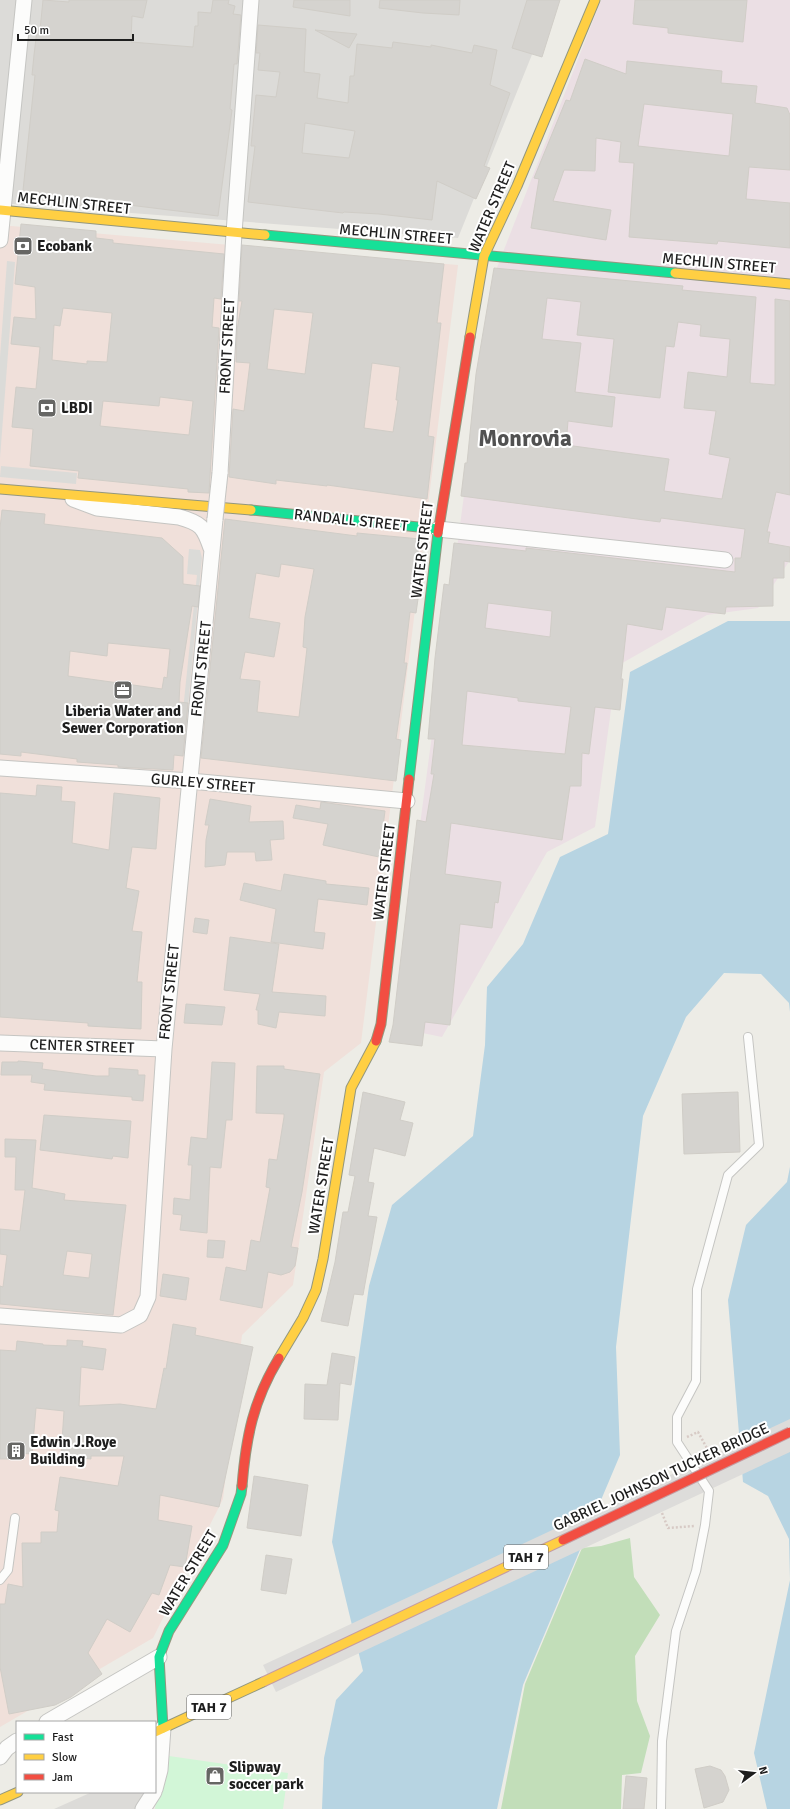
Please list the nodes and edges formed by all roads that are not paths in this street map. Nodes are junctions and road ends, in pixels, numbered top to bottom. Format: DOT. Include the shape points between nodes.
graph roads {
  1 [pos="24,0"];
  2 [pos="251,0"];
  3 [pos="595,0"];
  4 [pos="1,210"];
  5 [pos="234,233"];
  6 [pos="0,240"];
  7 [pos="484,256"];
  8 [pos="790,284"];
  9 [pos="0,489"];
  10 [pos="63,495"];
  11 [pos="438,529"];
  12 [pos="212,551"];
  13 [pos="725,560"];
  14 [pos="0,768"];
  15 [pos="190,781"];
  16 [pos="407,801"];
  17 [pos="748,1037"];
  18 [pos="0,1043"];
  19 [pos="164,1049"];
  20 [pos="0,1316"];
  21 [pos="790,1432"];
  22 [pos="15,1518"];
  23 [pos="0,1580"];
  24 [pos="159,1657"];
  25 [pos="49,1721"];
  26 [pos="159,1730"];
  27 [pos="16,1742"];
  28 [pos="0,1757"];
  29 [pos="156,1787"];
  30 [pos="16,1793"];
  31 [pos="154,1793"];
  32 [pos="0,1798"];
  33 [pos="143,1809"];
  34 [pos="661,1809"];
  1 -- 4 [label="street"];
  2 -- 5 [label="street, FRONT STREET"];
  3 -- 7 [label="main road, WATER STREET" via="517,186"];
  4 -- 5 [label="main road, MECHLIN STREET"];
  4 -- 6 [label="street"];
  5 -- 7 [label="main road, MECHLIN STREET"];
  5 -- 12 [label="street, FRONT STREET, bridge" via="220,473"];
  7 -- 8 [label="main road, MECHLIN STREET"];
  7 -- 11 [label="main road, WATER STREET"];
  9 -- 10 [label="main road, RANDALL STREET"];
  10 -- 11 [label="main road, RANDALL STREET" via="205,505"];
  10 -- 12 [label="street" via="97,508 191,520 205,530"];
  11 -- 13 [label="street, RANDALL STREET"];
  11 -- 16 [label="main road, WATER STREET"];
  12 -- 15 [label="street, FRONT STREET"];
  14 -- 15 [label="street, GURLEY STREET"];
  15 -- 16 [label="street, GURLEY STREET"];
  15 -- 19 [label="street, FRONT STREET"];
  16 -- 24 [label="main road, WATER STREET" via="381,1024 376,1046 351,1088 316,1290 303,1318 266,1379 253,1413 245,1446 240,1494 223,1545 169,1631"];
  17 -- 34 [label="lane" via="759,1145 728,1175 697,1289 696,1381 676,1417 677,1442 709,1491 696,1571 676,1631 662,1741"];
  18 -- 19 [label="street, CENTER STREET"];
  19 -- 20 [label="street, FRONT STREET" via="148,1297 140,1314 121,1325"];
  21 -- 26 [label="main road, GABRIEL JOHNSON TUCKER BRIDGE / TAH 7, bridge"];
  22 -- 23 [label="lane" via="8,1570"];
  24 -- 25 [label="street"];
  24 -- 26 [label="main road, WATER STREET"];
  26 -- 29 [label="street" via="160,1770"];
  27 -- 28 [label="street"];
  30 -- 32 [label="main road"];
  31 -- 33 [label="street"];
}
